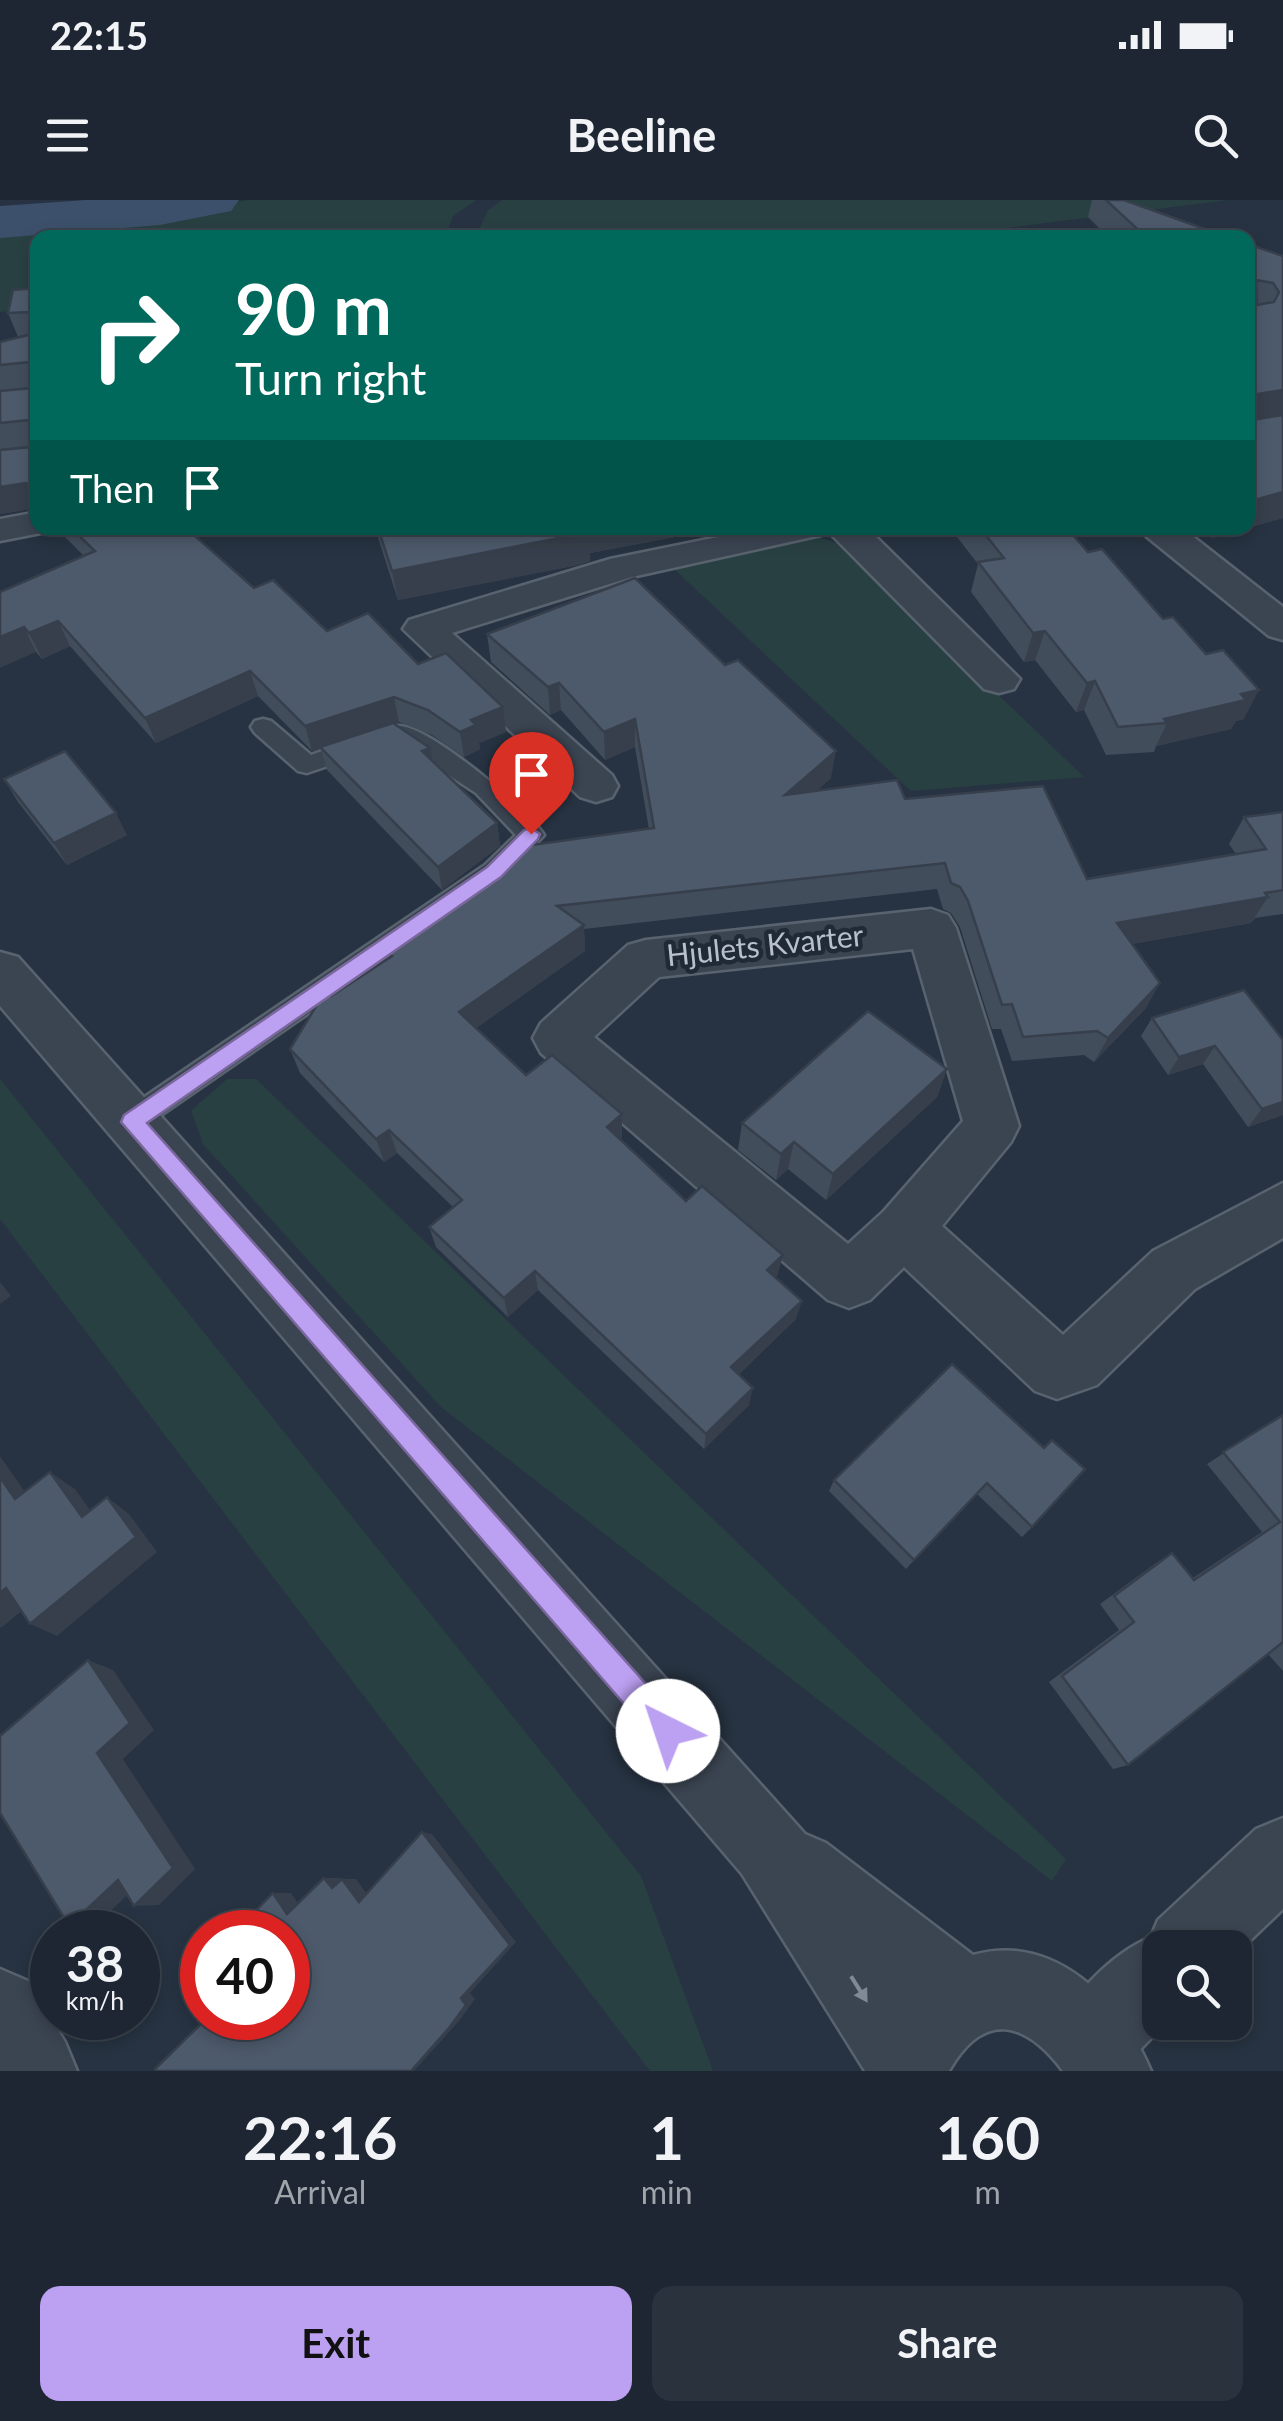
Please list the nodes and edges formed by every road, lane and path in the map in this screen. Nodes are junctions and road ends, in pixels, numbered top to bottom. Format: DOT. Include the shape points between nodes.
graph roads {
  1 [pos="30,524"];
  2 [pos="0,530"];
  3 [pos="782,535"];
  4 [pos="853,535"];
  5 [pos="1168,535"];
  6 [pos="1283,626"];
  7 [pos="999,679"];
  8 [pos="263,727"];
  9 [pos="596,786"];
  10 [pos="0,972"];
  11 [pos="132,1122"];
  12 [pos="1283,1208"];
  13 [pos="904,1229"];
  14 [pos="769,1847"];
  15 [pos="1283,1856"];
  16 [pos="1205,1930"];
  17 [pos="962,1996"];
  18 [pos="1142,1998"];
  19 [pos="0,2009"];
  20 [pos="1101,2056"];
  21 [pos="908,2069"];
  22 [pos="36,2071"];
  1 -- 2 [label="street"];
  3 -- 9 [label="street" via="624,567 422,629"];
  4 -- 7 [label="street"];
  5 -- 6 [label="street"];
  8 -- 11 [label="lane" via="308,765 401,733 486,787 531,834 494,872"];
  10 -- 11 [label="street"];
  11 -- 14 [label="street"];
  12 -- 13 [label="street" via="1174,1270 1075,1364 1057,1370"];
  13 -- 13 [label="street, Hjulets Kvarter" via="849,1280 559,1038 646,959 931,928 992,1126"];
  14 -- 17 [label="street"];
  14 -- 21 [label="street, one-way"];
  15 -- 16 [label="street"];
  17 -- 20 [label="street" via="1028,1992 1062,2011"];
  17 -- 21 [label="street" via="920,2036"];
  18 -- 20 [label="street"];
  19 -- 22 [label="street"];
}
